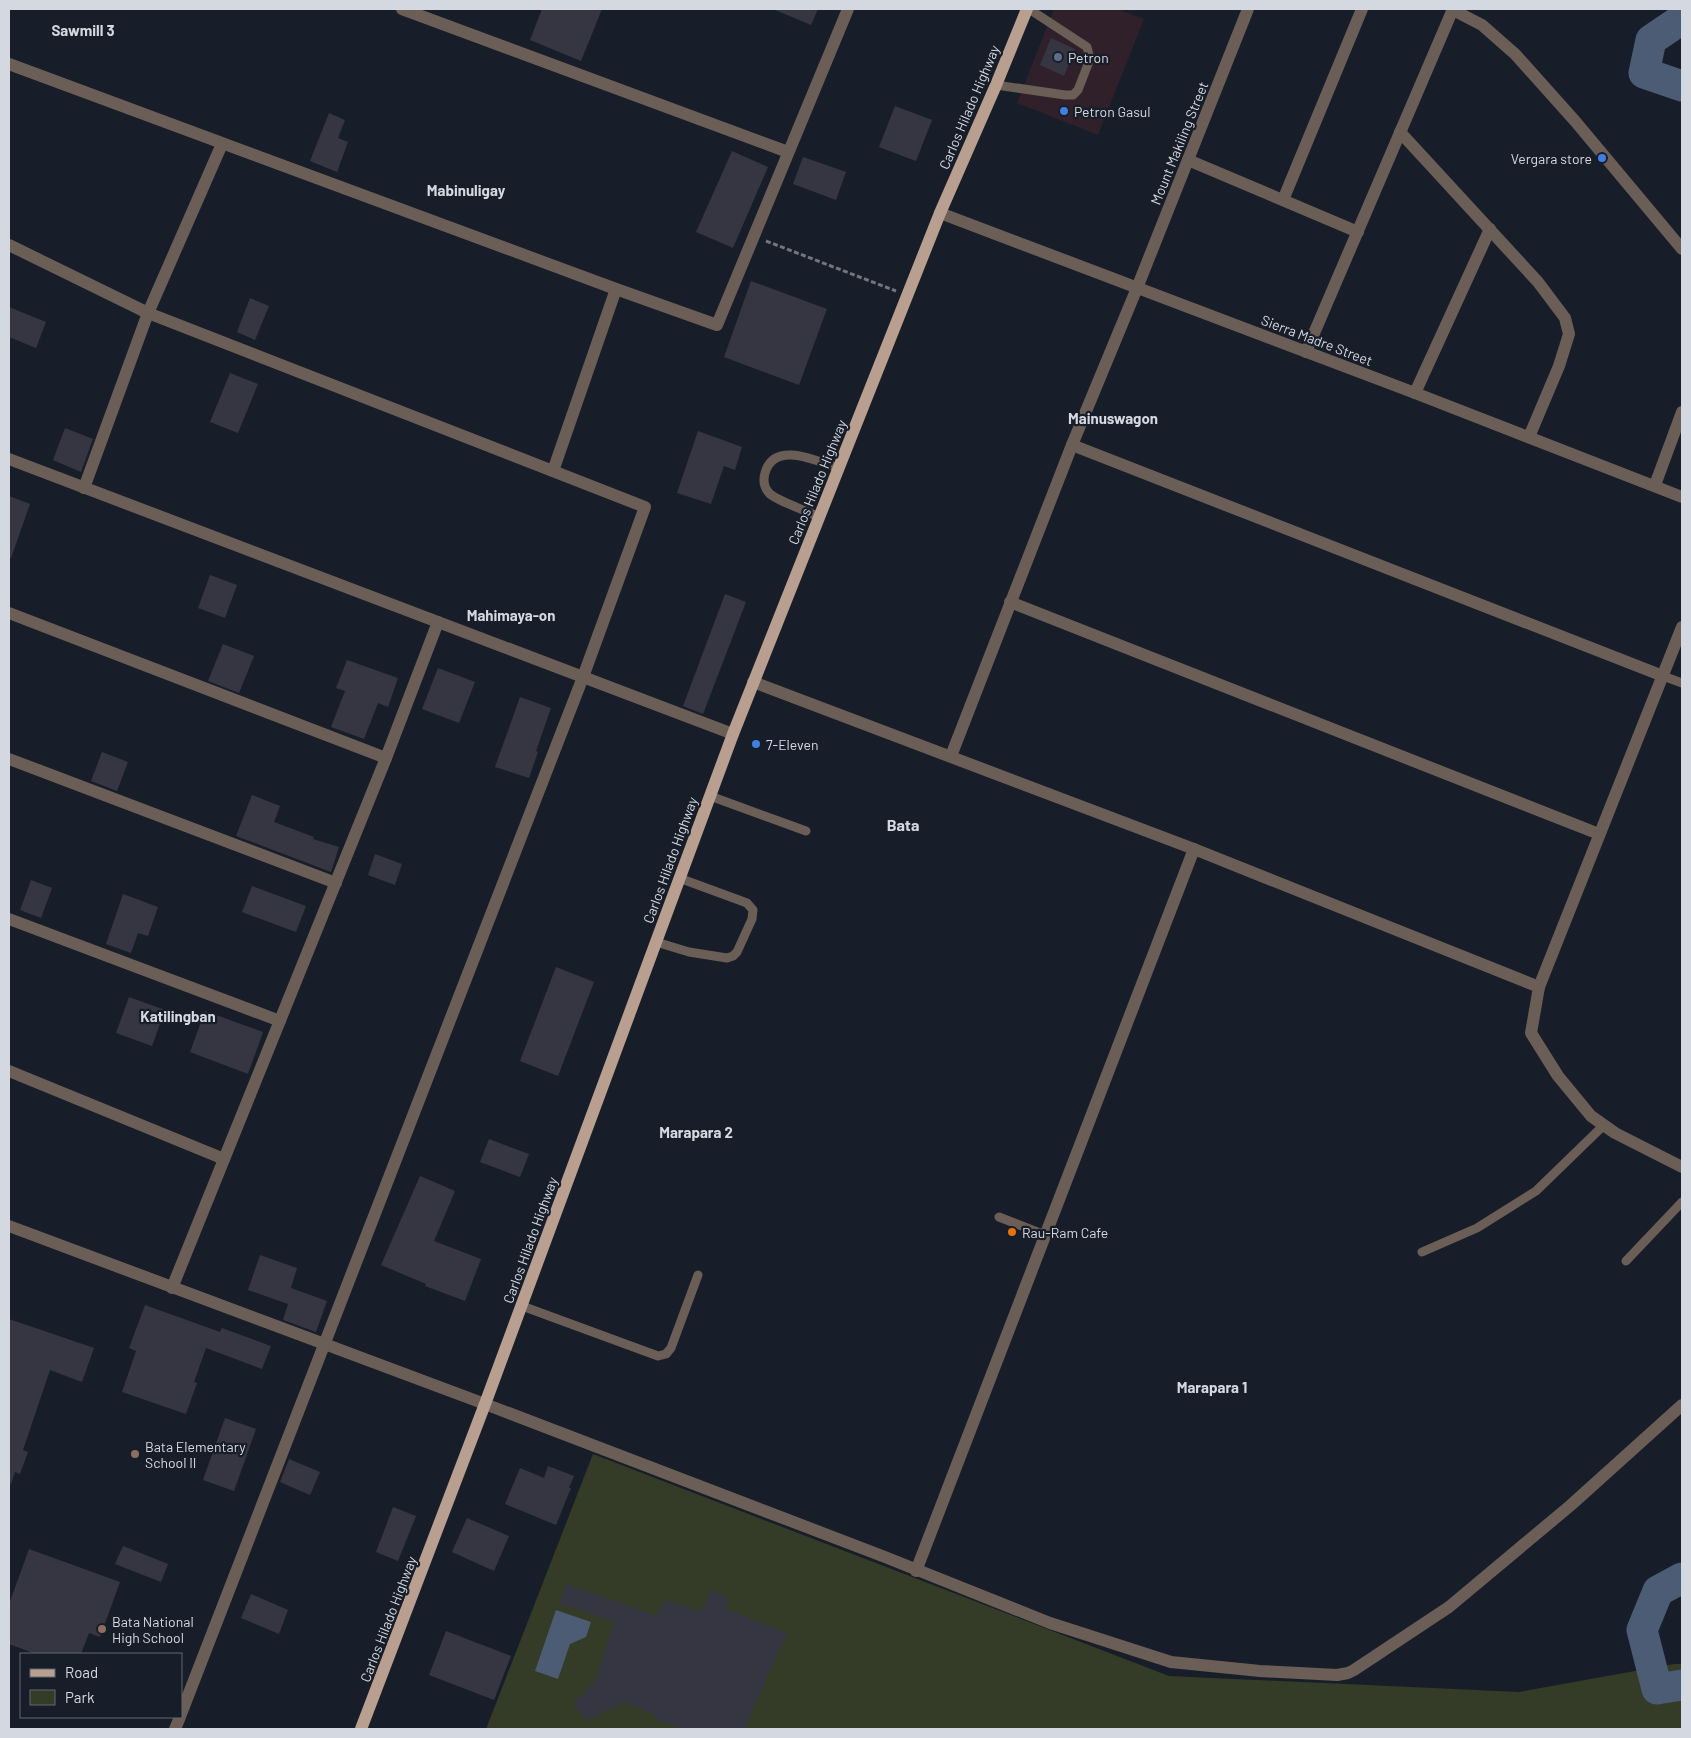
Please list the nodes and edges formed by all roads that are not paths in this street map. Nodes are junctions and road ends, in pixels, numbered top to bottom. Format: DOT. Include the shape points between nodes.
graph roads {
  1 [pos="402,9"];
  2 [pos="848,9"];
  3 [pos="1028,9"];
  4 [pos="1248,9"];
  5 [pos="1362,9"];
  6 [pos="1453,9"];
  7 [pos="9,64"];
  8 [pos="996,85"];
  9 [pos="1400,132"];
  10 [pos="222,144"];
  11 [pos="788,152"];
  12 [pos="1188,160"];
  13 [pos="1283,200"];
  14 [pos="940,213"];
  15 [pos="1490,229"];
  16 [pos="1358,232"];
  17 [pos="9,244"];
  18 [pos="1682,249"];
  19 [pos="1137,288"];
  20 [pos="616,289"];
  21 [pos="148,313"];
  22 [pos="1306,352"];
  23 [pos="1415,393"];
  24 [pos="1682,412"];
  25 [pos="1529,437"];
  26 [pos="1072,445"];
  27 [pos="9,460"];
  28 [pos="838,468"];
  29 [pos="553,471"];
  30 [pos="1655,485"];
  31 [pos="84,488"];
  32 [pos="1682,496"];
  33 [pos="819,517"];
  34 [pos="1010,602"];
  35 [pos="9,613"];
  36 [pos="438,622"];
  37 [pos="1682,627"];
  38 [pos="1664,676"];
  39 [pos="583,677"];
  40 [pos="753,682"];
  41 [pos="1682,683"];
  42 [pos="732,734"];
  43 [pos="951,756"];
  44 [pos="386,758"];
  45 [pos="9,759"];
  46 [pos="710,796"];
  47 [pos="806,831"];
  48 [pos="1599,834"];
  49 [pos="1194,850"];
  50 [pos="679,878"];
  51 [pos="336,883"];
  52 [pos="9,919"];
  53 [pos="656,942"];
  54 [pos="1539,987"];
  55 [pos="280,1021"];
  56 [pos="9,1071"];
  57 [pos="1604,1125"];
  58 [pos="224,1159"];
  59 [pos="1682,1167"];
  60 [pos="1682,1202"];
  61 [pos="999,1217"];
  62 [pos="9,1226"];
  63 [pos="1045,1235"];
  64 [pos="1422,1252"];
  65 [pos="1626,1261"];
  66 [pos="698,1275"];
  67 [pos="172,1288"];
  68 [pos="522,1306"];
  69 [pos="324,1345"];
  70 [pos="485,1404"];
  71 [pos="1682,1405"];
  72 [pos="916,1571"];
  73 [pos="182,1712"];
  74 [pos="362,1729"];
  1 -- 11 [label="street"];
  2 -- 11 [label="street"];
  3 -- 8 [label="main road, Carlos Hilado Highway"];
  3 -- 8 [label="lane" via="1087,47 1090,58 1078,90 1065,96"];
  4 -- 12 [label="street, Mount Makiling Street"];
  5 -- 13 [label="street"];
  6 -- 9 [label="street"];
  6 -- 18 [label="street" via="1482,24 1515,54"];
  7 -- 10 [label="street"];
  8 -- 14 [label="main road, Carlos Hilado Highway"];
  9 -- 15 [label="street"];
  9 -- 16 [label="street"];
  10 -- 20 [label="street"];
  10 -- 21 [label="street"];
  11 -- 20 [label="street" via="717,325"];
  12 -- 13 [label="street"];
  12 -- 19 [label="street, Mount Makiling Street"];
  13 -- 16 [label="street"];
  14 -- 19 [label="street, Sierra Madre Street"];
  14 -- 28 [label="main road, Carlos Hilado Highway"];
  15 -- 23 [label="street"];
  15 -- 25 [label="street" via="1538,282 1565,318 1570,334"];
  16 -- 22 [label="street"];
  17 -- 21 [label="street"];
  19 -- 22 [label="street, Sierra Madre Street"];
  19 -- 26 [label="street, Mount Makiling Street"];
  20 -- 29 [label="street"];
  21 -- 29 [label="street"];
  21 -- 31 [label="street"];
  22 -- 23 [label="street, Sierra Madre Street"];
  23 -- 25 [label="street, Sierra Madre Street"];
  24 -- 30 [label="street"];
  25 -- 30 [label="street, Sierra Madre Street"];
  26 -- 34 [label="street, Mount Makiling Street"];
  26 -- 38 [label="street"];
  27 -- 31 [label="street"];
  28 -- 33 [label="main road, Carlos Hilado Highway"];
  28 -- 33 [label="lane" via="787,455 777,456 766,470 763,479 770,494"];
  29 -- 39 [label="street" via="645,507"];
  30 -- 32 [label="street, Sierra Madre Street"];
  31 -- 36 [label="street"];
  33 -- 40 [label="main road, Carlos Hilado Highway"];
  34 -- 43 [label="street, Mount Makiling Street"];
  34 -- 48 [label="street"];
  35 -- 44 [label="street"];
  36 -- 39 [label="street"];
  36 -- 44 [label="street"];
  37 -- 38 [label="street"];
  38 -- 41 [label="lane"];
  38 -- 48 [label="street"];
  39 -- 42 [label="street"];
  39 -- 69 [label="street"];
  40 -- 42 [label="main road, Carlos Hilado Highway"];
  40 -- 43 [label="street"];
  42 -- 46 [label="main road, Carlos Hilado Highway"];
  43 -- 49 [label="street"];
  44 -- 51 [label="street"];
  45 -- 51 [label="street"];
  46 -- 47 [label="lane"];
  46 -- 50 [label="main road, Carlos Hilado Highway"];
  48 -- 54 [label="street"];
  49 -- 54 [label="street"];
  49 -- 63 [label="street"];
  50 -- 53 [label="main road, Carlos Hilado Highway"];
  50 -- 53 [label="lane" via="747,903 753,910 752,919 737,952 727,958 689,952"];
  51 -- 55 [label="street"];
  52 -- 55 [label="street"];
  53 -- 68 [label="main road, Carlos Hilado Highway"];
  54 -- 57 [label="street" via="1532,1032 1558,1076 1590,1116"];
  55 -- 58 [label="street"];
  56 -- 58 [label="street"];
  57 -- 59 [label="street"];
  57 -- 64 [label="lane" via="1536,1191 1477,1228"];
  58 -- 67 [label="street"];
  60 -- 65 [label="lane"];
  61 -- 63 [label="lane"];
  62 -- 67 [label="street"];
  63 -- 72 [label="street"];
  66 -- 68 [label="lane" via="670,1348 666,1354 658,1356"];
  67 -- 69 [label="street"];
  68 -- 70 [label="main road, Carlos Hilado Highway"];
  69 -- 70 [label="street"];
  69 -- 73 [label="street"];
  70 -- 72 [label="street"];
  70 -- 74 [label="main road, Carlos Hilado Highway"];
  71 -- 72 [label="street" via="1571,1505 1449,1607 1348,1673 1260,1671 1171,1662 1050,1623"];
}
